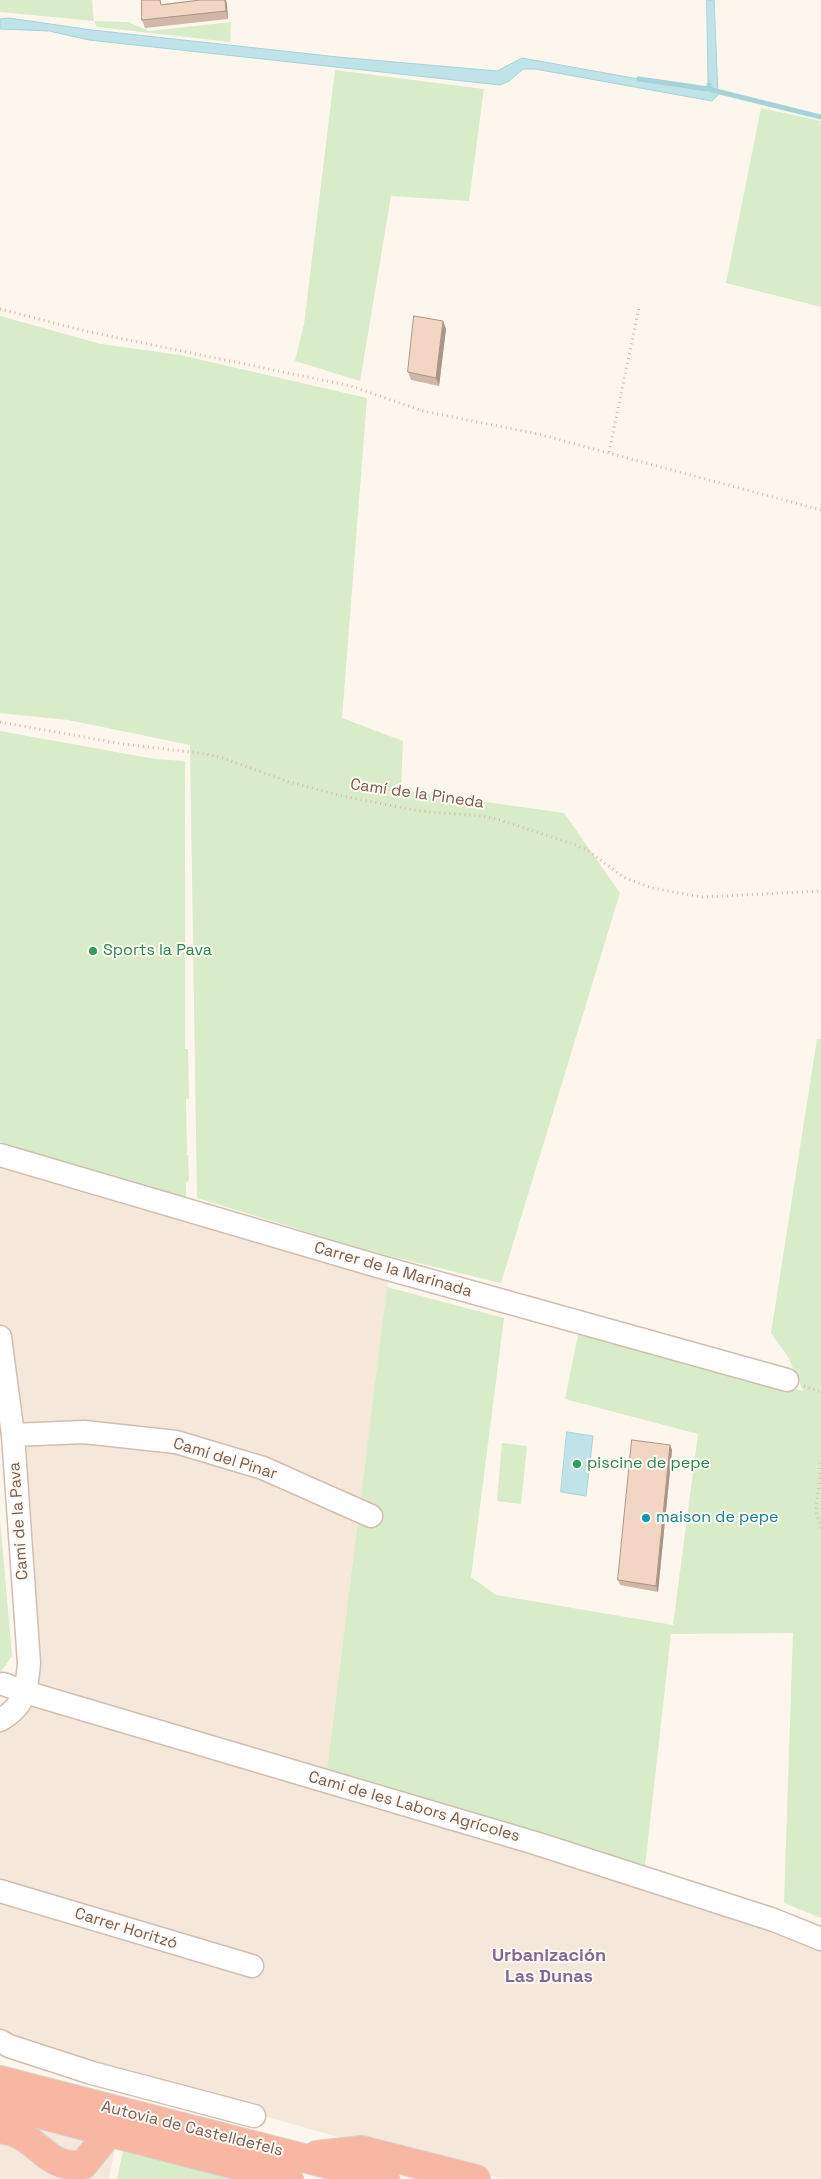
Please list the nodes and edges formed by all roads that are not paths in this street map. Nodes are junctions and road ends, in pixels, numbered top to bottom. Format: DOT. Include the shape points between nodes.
graph roads {
  1 [pos="0,1155"];
  2 [pos="0,1337"];
  3 [pos="787,1380"];
  4 [pos="13,1435"];
  5 [pos="371,1516"];
  6 [pos="27,1646"];
  7 [pos="2,1684"];
  8 [pos="25,1692"];
  9 [pos="0,1720"];
  10 [pos="0,1891"];
  11 [pos="821,1939"];
  12 [pos="252,1966"];
  13 [pos="0,2041"];
  14 [pos="0,2064"];
  15 [pos="0,2080"];
  16 [pos="58,2095"];
  17 [pos="0,2104"];
  18 [pos="254,2116"];
  19 [pos="74,2123"];
  20 [pos="4,2130"];
  21 [pos="108,2133"];
  22 [pos="294,2168"];
  23 [pos="385,2179"];
  24 [pos="476,2179"];
  1 -- 3 [label="street, Carrer de la Marinada" via="96,1172 383,1268"];
  2 -- 4 [label="street, Camí de la Pava"];
  4 -- 5 [label="street, Camí del Pinar" via="84,1432 176,1442 263,1468"];
  4 -- 6 [label="street, Camí de la Pava"];
  6 -- 7 [label="street, Camí de la Pava" via="18,1669"];
  6 -- 8 [label="street, Camí de la Pava" via="30,1663"];
  7 -- 8 [label="street, Camí de les Labors Agrícoles"];
  8 -- 9 [label="street, Camí de la Pava" via="17,1709"];
  8 -- 11 [label="street, Camí de les Labors Agrícoles" via="535,1843 774,1920"];
  10 -- 12 [label="street, Carrer Horitzó"];
  13 -- 18 [label="street" via="92,2073"];
  14 -- 16 [label="highway"];
  15 -- 16 [label="highway, Autovia de Castelldefels"];
  16 -- 22 [label="highway, Autovia de Castelldefels"];
  17 -- 19 [label="highway, Autovia de Castelldefels"];
  19 -- 20 [label="highway"];
  19 -- 21 [label="highway, Autovia de Castelldefels"];
  20 -- 21 [label="highway" via="70,2166 83,2164"];
  21 -- 22 [label="highway, Autovia de Castelldefels"];
  22 -- 23 [label="highway, Autovia de Castelldefels"];
  22 -- 24 [label="highway" via="362,2150"];
}
